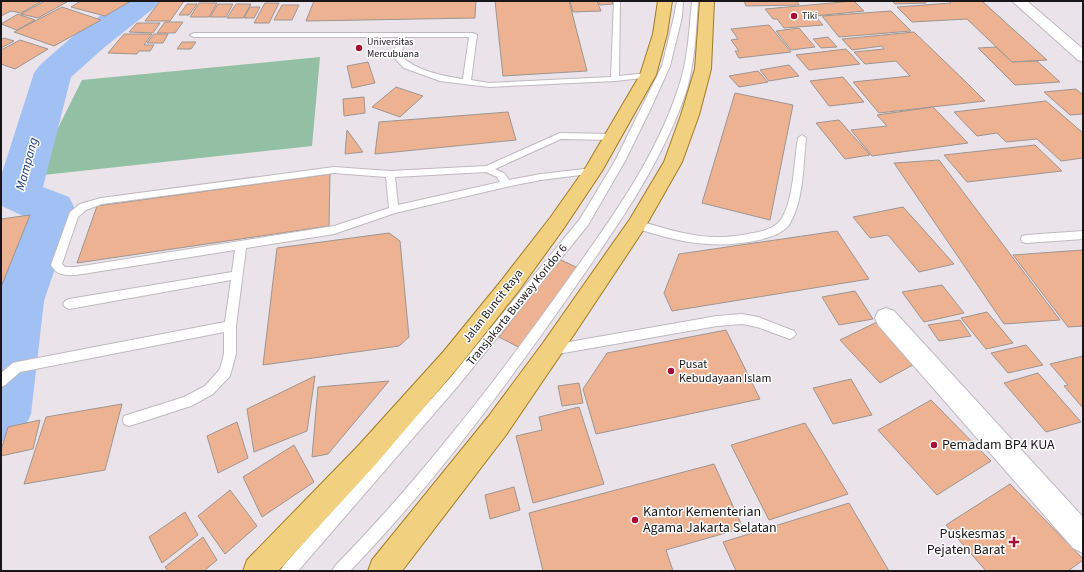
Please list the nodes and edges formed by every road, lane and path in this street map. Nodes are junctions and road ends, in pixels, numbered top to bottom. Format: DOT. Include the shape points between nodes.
graph roads {
  1 [pos="617,1"];
  2 [pos="665,1"];
  3 [pos="680,1"];
  4 [pos="695,1"];
  5 [pos="707,1"];
  6 [pos="1019,1"];
  7 [pos="194,35"];
  8 [pos="402,35"];
  9 [pos="1083,57"];
  10 [pos="648,74"];
  11 [pos="615,79"];
  12 [pos="467,81"];
  13 [pos="613,137"];
  14 [pos="802,138"];
  15 [pos="487,169"];
  16 [pos="593,171"];
  17 [pos="390,174"];
  18 [pos="506,184"];
  19 [pos="394,210"];
  20 [pos="637,224"];
  21 [pos="1083,235"];
  22 [pos="1026,239"];
  23 [pos="241,244"];
  24 [pos="237,275"];
  25 [pos="69,304"];
  26 [pos="886,318"];
  27 [pos="230,326"];
  28 [pos="790,334"];
  29 [pos="551,350"];
  30 [pos="1,382"];
  31 [pos="129,420"];
  32 [pos="1083,538"];
  33 [pos="258,571"];
  34 [pos="288,571"];
  35 [pos="340,571"];
  36 [pos="383,571"];
  1 -- 11 [label="lane"];
  2 -- 10 [label="main road, Jalan Buncit Raya" via="660,34"];
  3 -- 34 [label="lane, Transjakarta Busway Koridor 6" via="663,73 620,161 584,222 454,382"];
  4 -- 35 [label="lane" via="689,64 678,101 648,167 608,230 520,357 441,459 362,550"];
  5 -- 20 [label="main road" via="703,69 690,114 673,162"];
  6 -- 9 [label="street"];
  7 -- 8 [label="lane"];
  8 -- 12 [label="lane" via="397,57 407,66 443,79"];
  8 -- 12 [label="lane" via="473,35"];
  10 -- 11 [label="lane"];
  10 -- 13 [label="main road, Jalan Buncit Raya"];
  11 -- 12 [label="lane" via="489,85"];
  13 -- 15 [label="lane" via="560,136"];
  13 -- 16 [label="main road, Jalan Buncit Raya"];
  14 -- 20 [label="lane" via="792,210 777,229 742,240 709,242"];
  15 -- 17 [label="lane"];
  15 -- 18 [label="lane" via="501,175"];
  16 -- 18 [label="lane"];
  16 -- 33 [label="main road, Jalan Buncit Raya" via="509,287 452,358 367,456"];
  17 -- 19 [label="lane"];
  17 -- 23 [label="lane" via="334,170 101,201 83,207 74,215 56,265 62,271 76,271"];
  18 -- 19 [label="lane"];
  19 -- 23 [label="lane" via="334,230"];
  20 -- 29 [label="main road"];
  21 -- 22 [label="lane"];
  23 -- 24 [label="lane"];
  24 -- 25 [label="lane"];
  24 -- 27 [label="lane"];
  26 -- 32 [label="street"];
  27 -- 30 [label="lane" via="17,367"];
  27 -- 31 [label="lane" via="230,354 226,372 209,390 187,402"];
  28 -- 29 [label="lane" via="742,319 716,321"];
  29 -- 36 [label="main road" via="496,426"];
}
